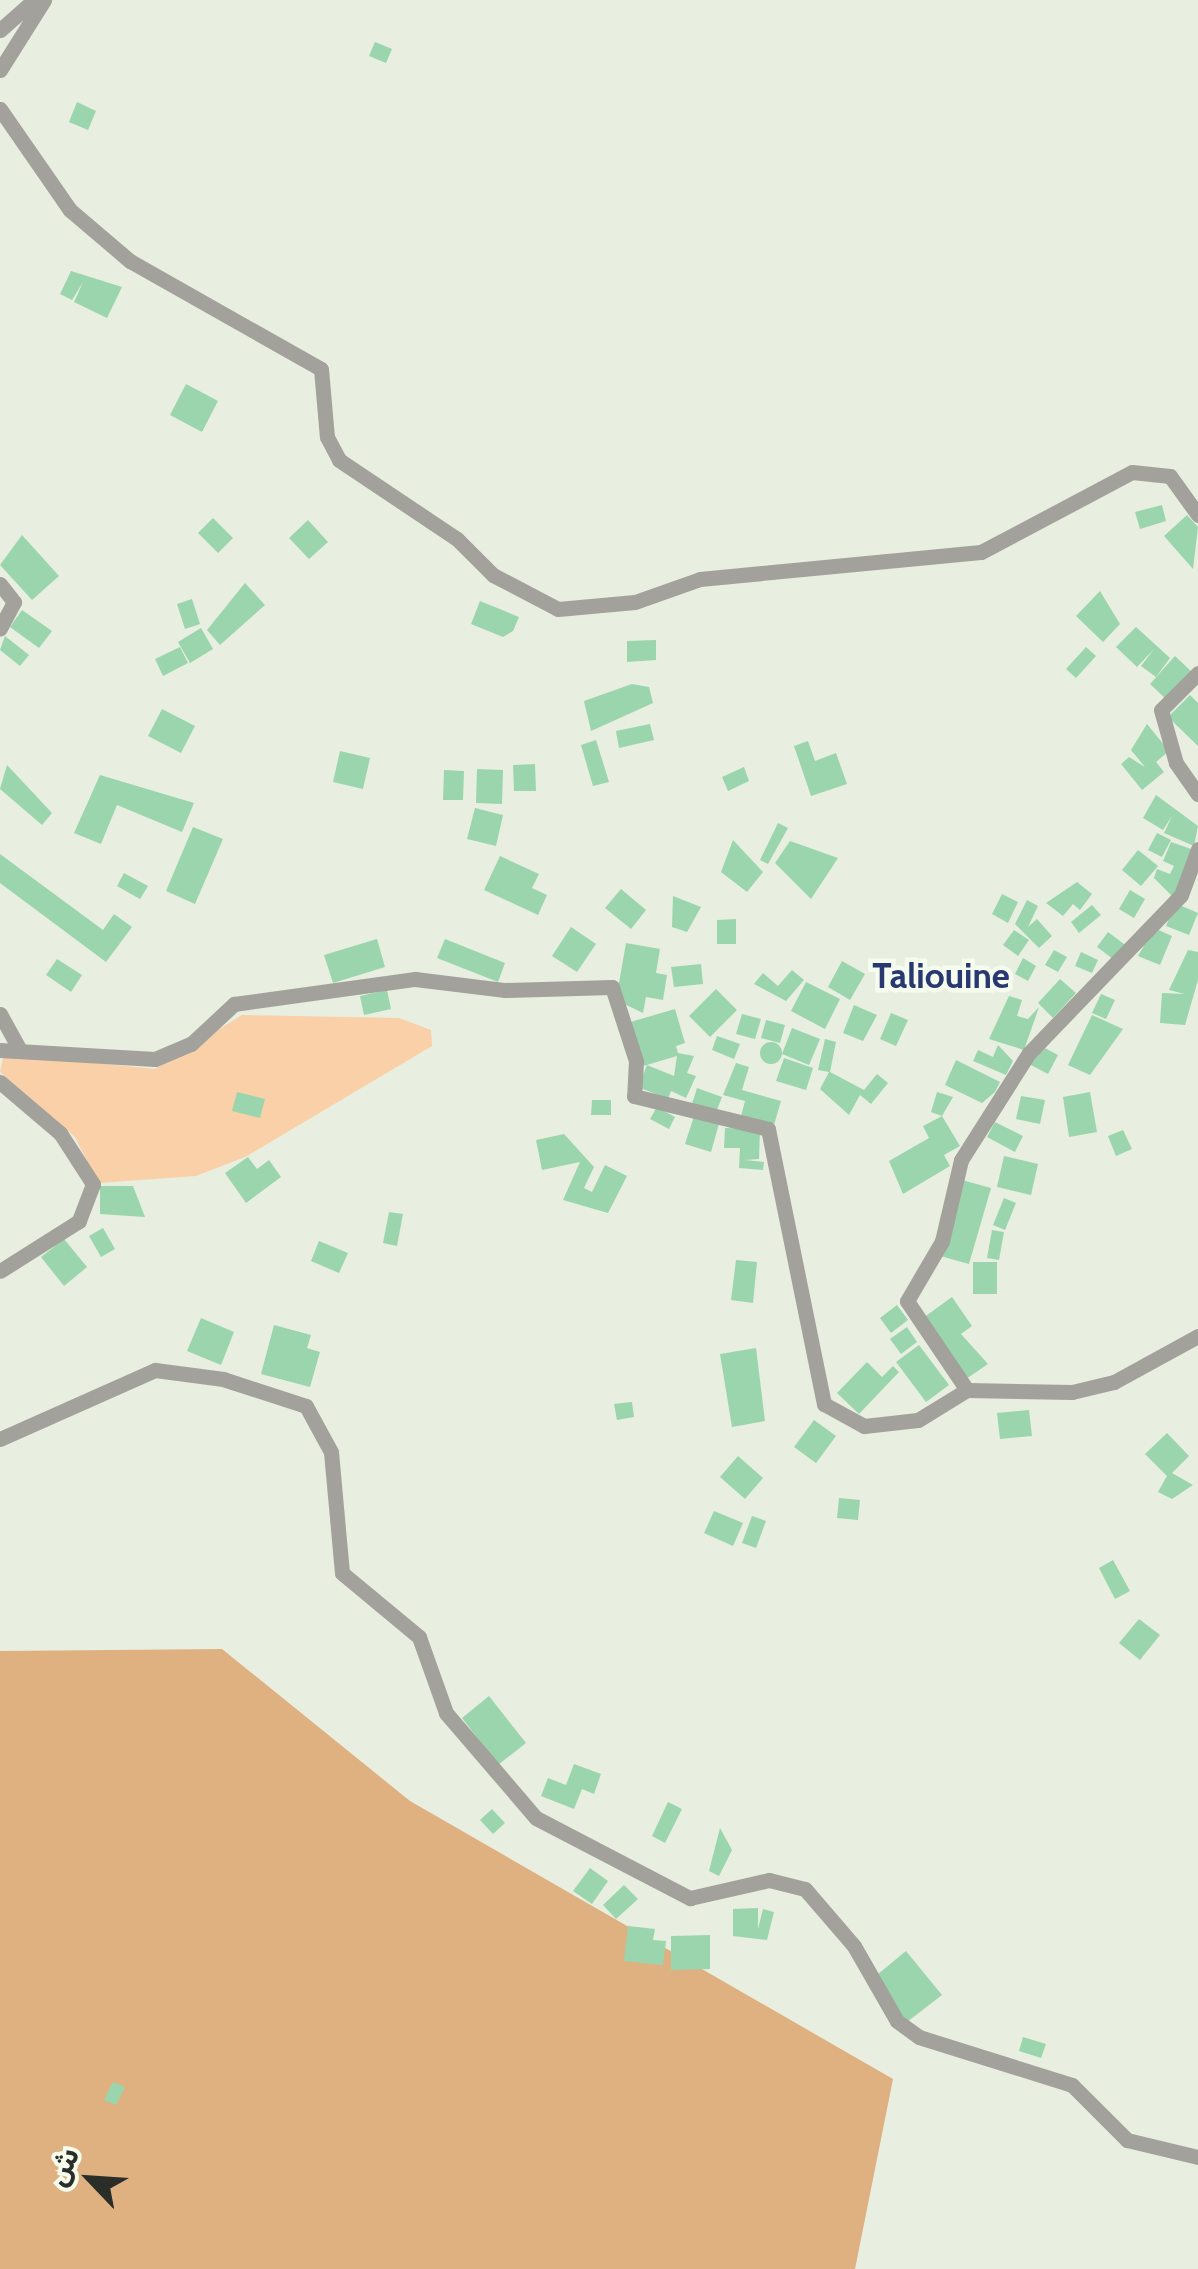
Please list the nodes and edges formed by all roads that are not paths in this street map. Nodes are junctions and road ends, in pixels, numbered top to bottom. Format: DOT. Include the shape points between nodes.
graph roads {
  1 [pos="34,0"];
  2 [pos="44,0"];
  3 [pos="0,30"];
  4 [pos="0,70"];
  5 [pos="0,109"];
  6 [pos="1198,515"];
  7 [pos="0,584"];
  8 [pos="0,628"];
  9 [pos="1198,673"];
  10 [pos="1198,794"];
  11 [pos="1198,850"];
  12 [pos="0,1014"];
  13 [pos="20,1048"];
  14 [pos="0,1050"];
  15 [pos="0,1082"];
  16 [pos="0,1271"];
  17 [pos="1198,1336"];
  18 [pos="967,1390"];
  19 [pos="0,1439"];
  20 [pos="1198,2157"];
  1 -- 3 [label="street"];
  2 -- 4 [label="street"];
  5 -- 6 [label="street" via="70,210 130,262 321,369 327,436 338,460 457,540 492,575 558,609 635,602 700,579 981,552 1132,472 1170,476"];
  7 -- 8 [label="street" via="14,602"];
  9 -- 10 [label="street" via="1160,710 1176,763"];
  11 -- 18 [label="street" via="1181,896 1028,1052 961,1160 942,1241 907,1301"];
  12 -- 13 [label="street"];
  13 -- 14 [label="street"];
  13 -- 18 [label="street" via="154,1059 191,1044 234,1004 416,979 505,990 612,987 636,1061 634,1096 768,1129 824,1404 864,1426 918,1420"];
  15 -- 16 [label="street" via="60,1133 92,1184 78,1220"];
  17 -- 18 [label="street" via="1114,1382 1072,1392"];
  19 -- 20 [label="street" via="155,1370 194,1372 306,1406 331,1452 342,1572 419,1637 446,1712 536,1818 690,1898 768,1880 805,1889 854,1946 897,2021 919,2037 1072,2085 1127,2140"];
}
